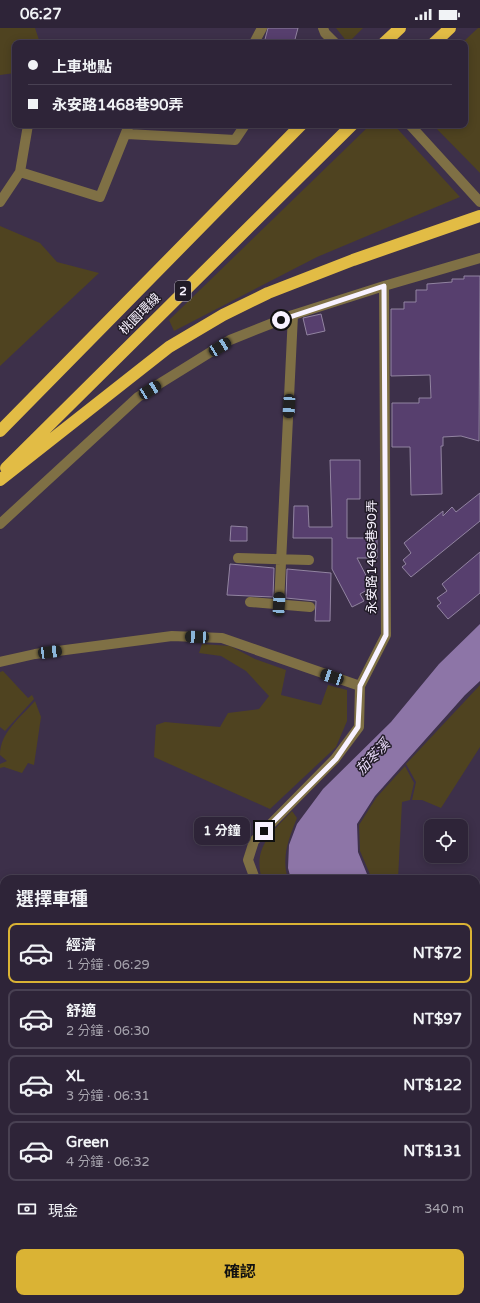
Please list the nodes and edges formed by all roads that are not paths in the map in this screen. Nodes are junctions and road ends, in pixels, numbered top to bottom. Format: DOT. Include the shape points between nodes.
graph roads {
  1 [pos="262,28"];
  2 [pos="323,28"];
  3 [pos="400,28"];
  4 [pos="450,28"];
  5 [pos="256,40"];
  6 [pos="332,40"];
  7 [pos="387,40"];
  8 [pos="437,40"];
  9 [pos="27,128"];
  10 [pos="237,128"];
  11 [pos="243,128"];
  12 [pos="298,128"];
  13 [pos="413,128"];
  14 [pos="347,129"];
  15 [pos="128,130"];
  16 [pos="235,140"];
  17 [pos="20,172"];
  18 [pos="0,202"];
  19 [pos="480,202"];
  20 [pos="480,216"];
  21 [pos="480,258"];
  22 [pos="384,286"];
  23 [pos="293,315"];
  24 [pos="1,429"];
  25 [pos="27,453"];
  26 [pos="0,474"];
  27 [pos="0,480"];
  28 [pos="0,524"];
  29 [pos="238,558"];
  30 [pos="281,558"];
  31 [pos="309,560"];
  32 [pos="250,602"];
  33 [pos="279,604"];
  34 [pos="310,607"];
  35 [pos="0,662"];
  36 [pos="360,686"];
  37 [pos="254,875"];
  1 -- 5 [label="street"];
  2 -- 6 [label="street"];
  3 -- 7 [label="highway"];
  4 -- 8 [label="highway"];
  9 -- 17 [label="street"];
  10 -- 16 [label="street"];
  11 -- 16 [label="street"];
  12 -- 24 [label="highway, 桃園環線"];
  13 -- 19 [label="street"];
  14 -- 25 [label="highway, 桃園環線 / 2"];
  15 -- 16 [label="street"];
  15 -- 17 [label="street" via="100,197"];
  17 -- 18 [label="street"];
  20 -- 25 [label="highway" via="353,260 268,293 223,315 169,347"];
  21 -- 22 [label="street"];
  22 -- 23 [label="street"];
  22 -- 36 [label="street, 永安路1468巷90弄" via="386,635"];
  23 -- 28 [label="street" via="230,340 138,397"];
  23 -- 30 [label="street"];
  25 -- 26 [label="highway, 桃園環線 / 2"];
  25 -- 27 [label="highway"];
  29 -- 30 [label="street"];
  30 -- 31 [label="street"];
  30 -- 33 [label="street"];
  32 -- 33 [label="street"];
  33 -- 34 [label="street"];
  35 -- 36 [label="street" via="35,654 172,636 222,638"];
  36 -- 37 [label="street, 永安路1468巷90弄" via="358,727 336,759 254,841 248,860"];
}
